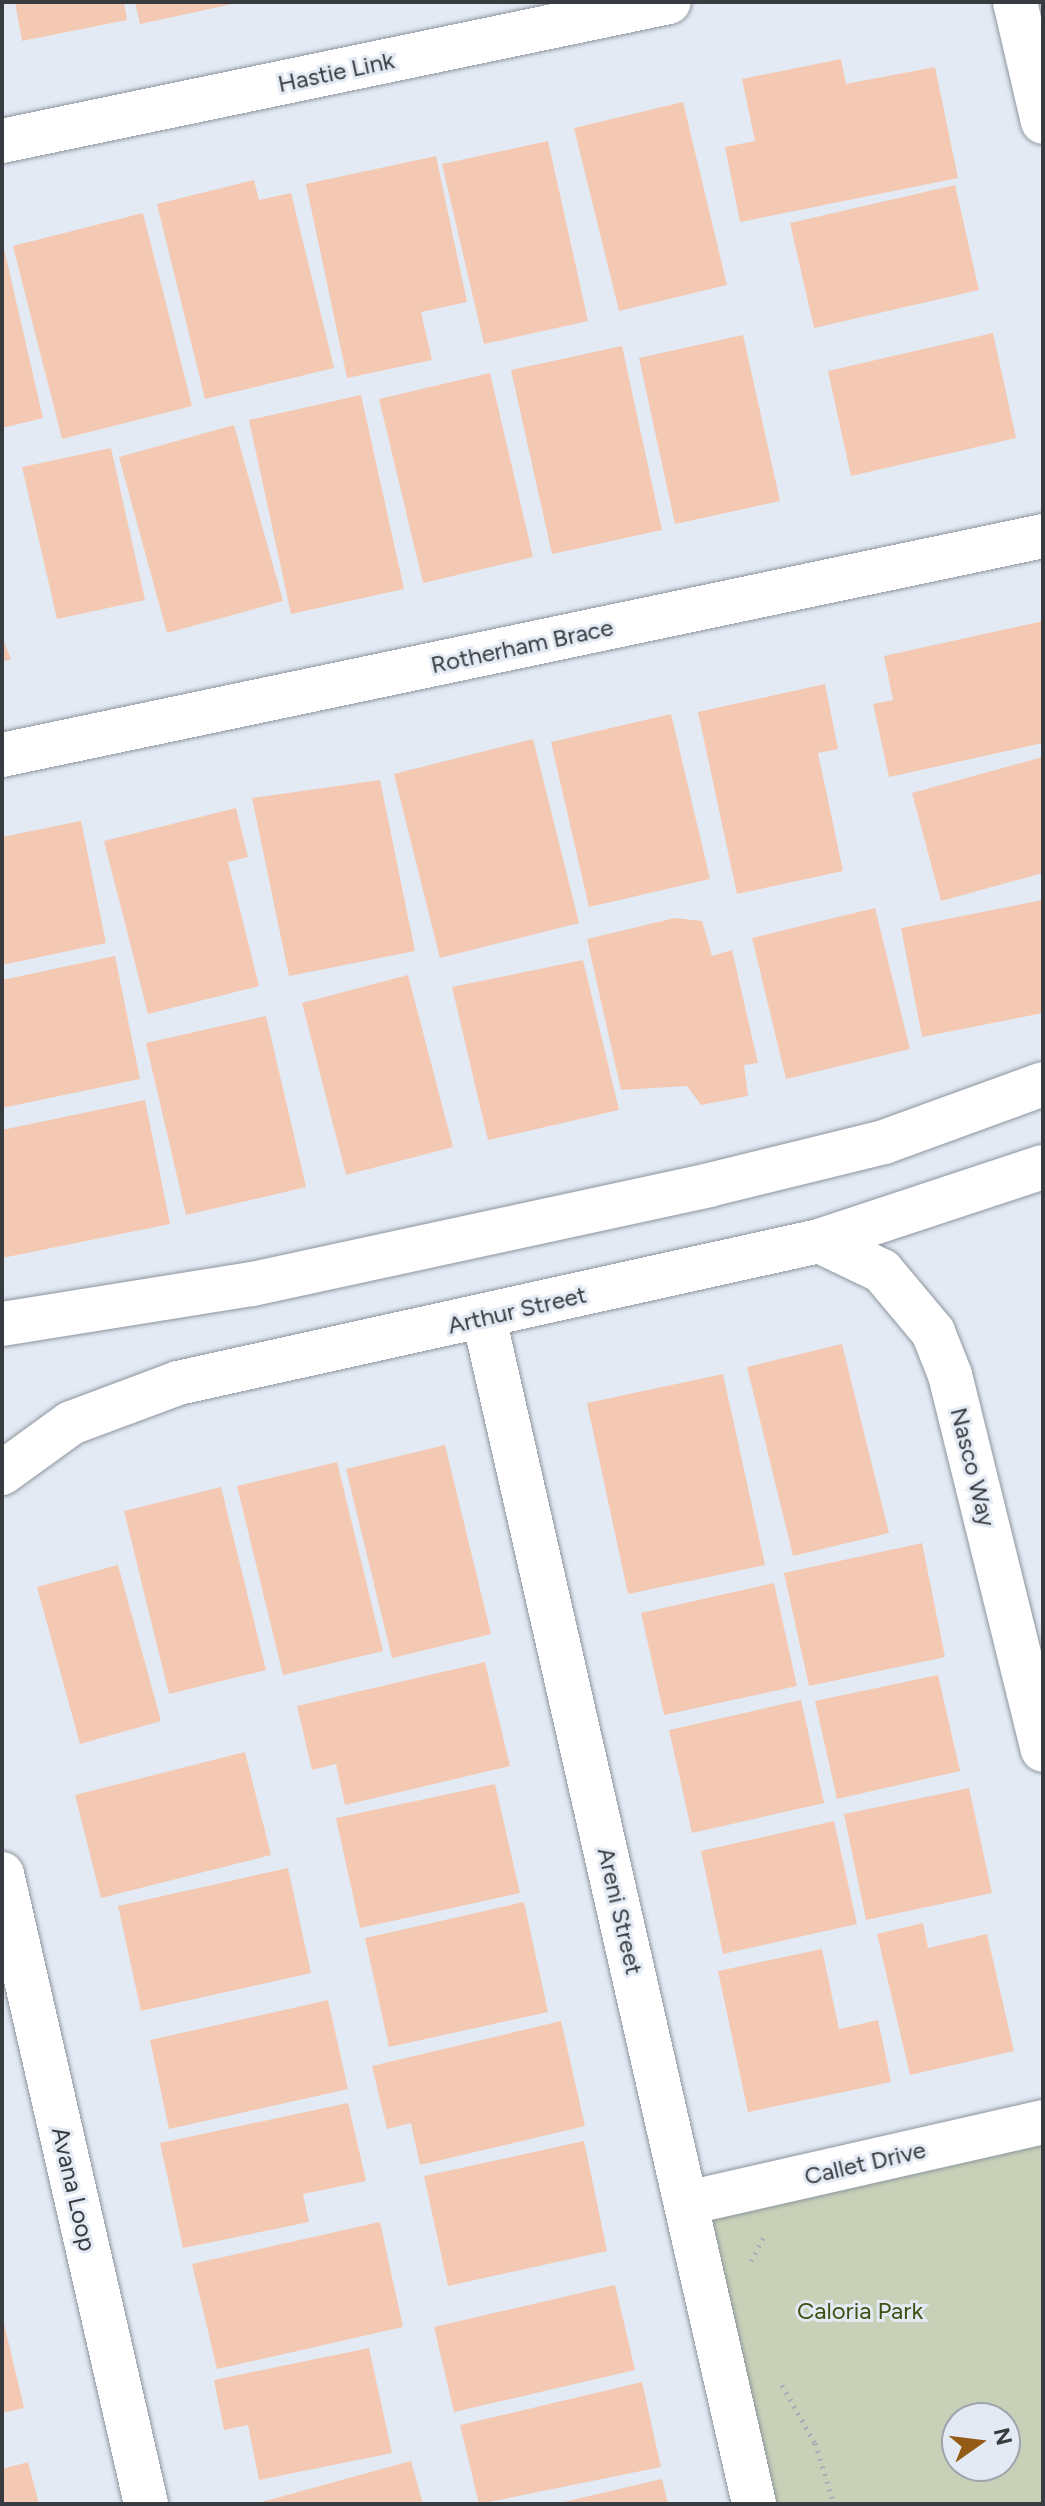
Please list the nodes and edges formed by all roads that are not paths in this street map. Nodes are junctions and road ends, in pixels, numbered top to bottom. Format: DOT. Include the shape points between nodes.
graph roads {
  1 [pos="669,2"];
  2 [pos="1015,2"];
  3 [pos="1043,122"];
  4 [pos="2,141"];
  5 [pos="1043,536"];
  6 [pos="2,755"];
  7 [pos="1043,1084"];
  8 [pos="1043,1167"];
  9 [pos="819,1241"];
  10 [pos="484,1318"];
  11 [pos="2,1324"];
  12 [pos="2,1473"];
  13 [pos="1043,1750"];
  14 [pos="2,1874"];
  15 [pos="1043,2122"];
  16 [pos="687,2203"];
  17 [pos="146,2504"];
  18 [pos="754,2504"];
  1 -- 4 [label="street, Hastie Link"];
  2 -- 3 [label="street"];
  5 -- 6 [label="street, Rotherham Brace"];
  7 -- 11 [label="street" via="884,1142 709,1185 252,1284"];
  8 -- 9 [label="street, Arthur Street"];
  9 -- 10 [label="street, Arthur Street"];
  9 -- 13 [label="street, Nasco Way" via="882,1271 933,1332 950,1375"];
  10 -- 12 [label="street, Arthur Street" via="178,1383 71,1423"];
  10 -- 16 [label="street, Areni Street"];
  14 -- 17 [label="street, Avana Loop"];
  15 -- 16 [label="street, Callet Drive"];
  16 -- 18 [label="street, Areni Street"];
}
